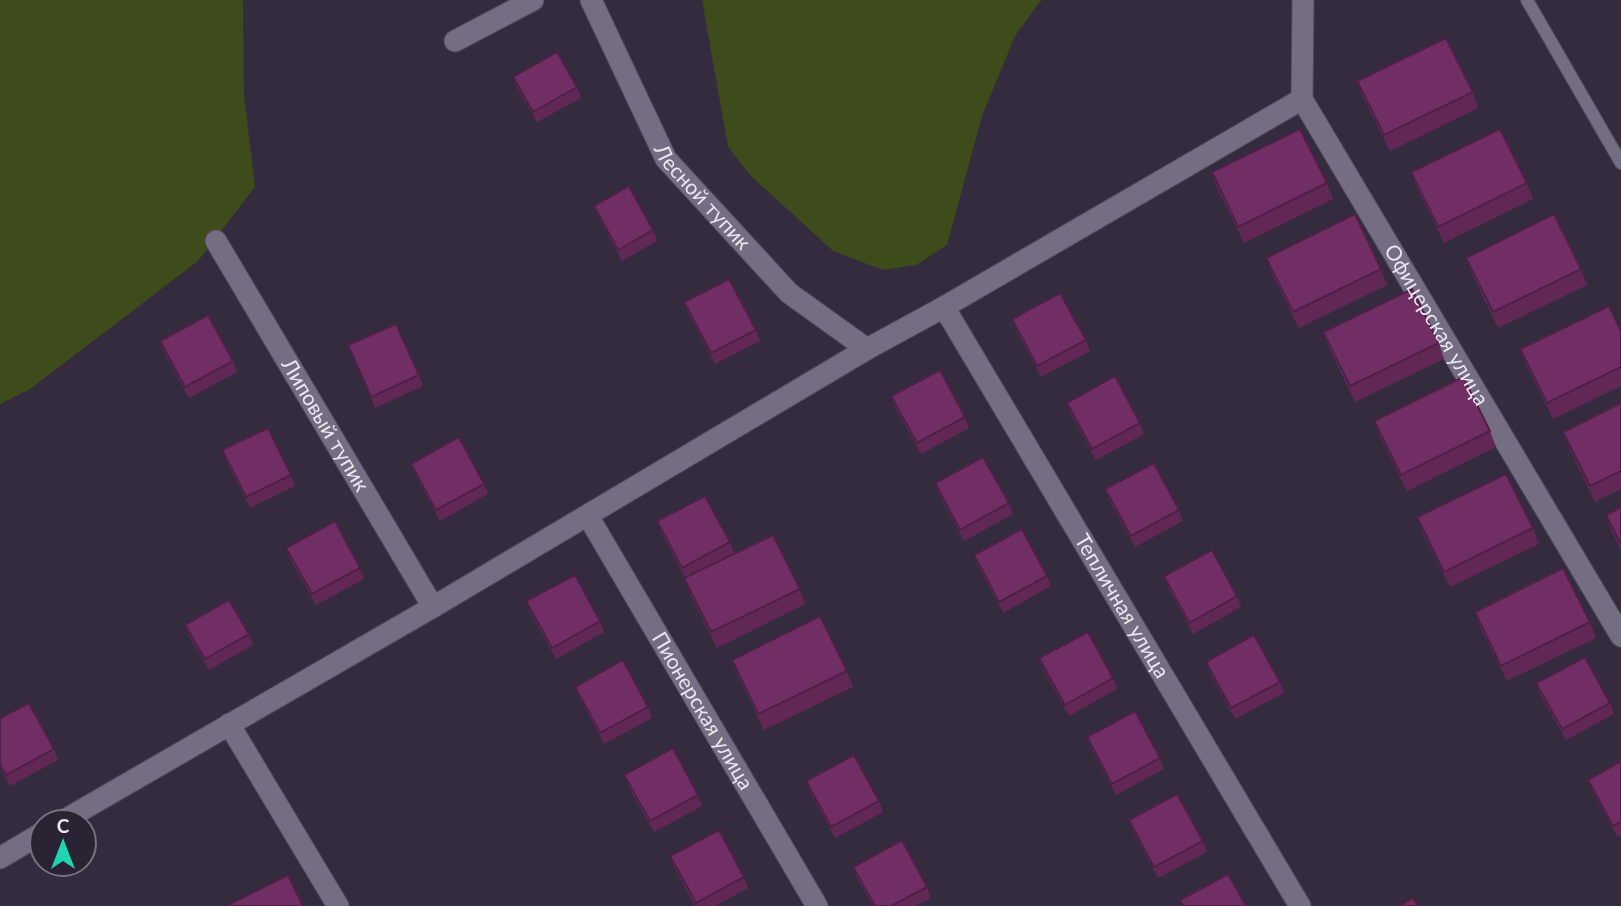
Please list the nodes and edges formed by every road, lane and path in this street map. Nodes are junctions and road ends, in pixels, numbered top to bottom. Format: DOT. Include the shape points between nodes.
graph roads {
  1 [pos="533,0"];
  2 [pos="591,0"];
  3 [pos="1303,0"];
  4 [pos="1527,0"];
  5 [pos="455,41"];
  6 [pos="1302,99"];
  7 [pos="1621,163"];
  8 [pos="216,241"];
  9 [pos="944,307"];
  10 [pos="867,349"];
  11 [pos="587,516"];
  12 [pos="433,607"];
  13 [pos="1621,636"];
  14 [pos="229,724"];
  15 [pos="85,808"];
  16 [pos="28,841"];
  17 [pos="0,858"];
  18 [pos="338,906"];
  19 [pos="817,906"];
  20 [pos="1300,906"];
  1 -- 5 [label="street"];
  2 -- 10 [label="street, Лесной тупик" via="666,159 789,293"];
  3 -- 6 [label="street"];
  4 -- 7 [label="lane"];
  6 -- 9 [label="street"];
  6 -- 13 [label="street, Офицерская улица"];
  8 -- 12 [label="street, Липовый тупик"];
  9 -- 10 [label="street"];
  9 -- 20 [label="street, Тепличная улица"];
  10 -- 11 [label="street"];
  11 -- 12 [label="street"];
  11 -- 19 [label="street, Пионерская улица"];
  12 -- 14 [label="street"];
  14 -- 15 [label="street"];
  14 -- 18 [label="street"];
  16 -- 17 [label="street"];
}
